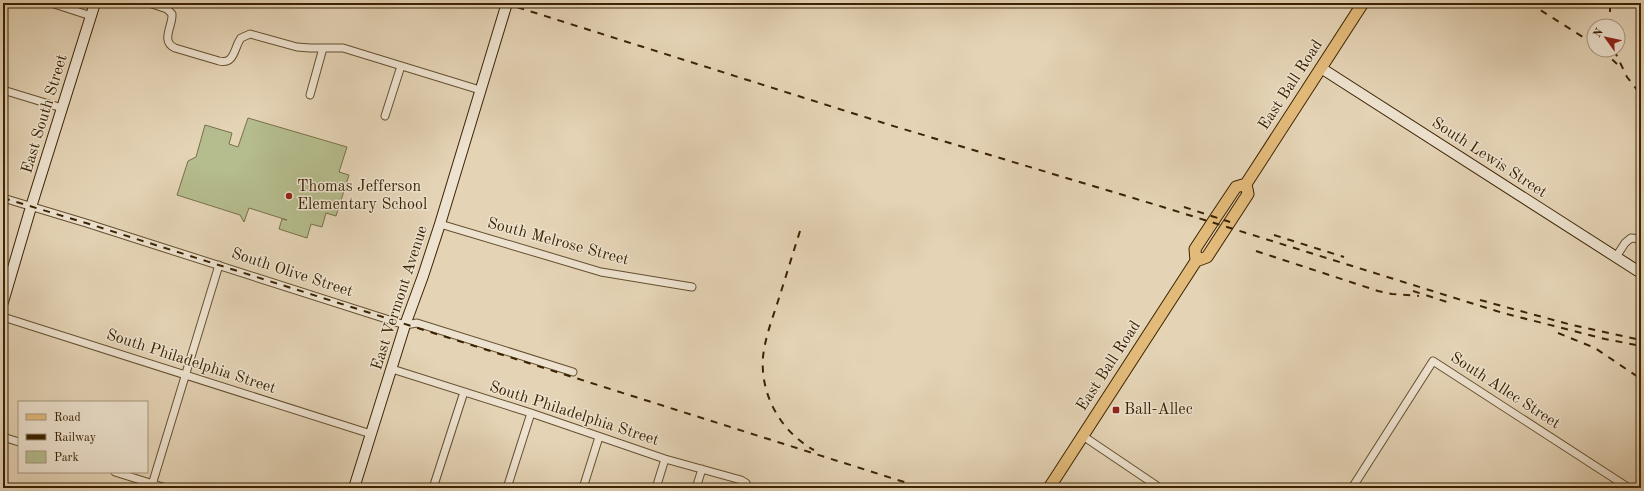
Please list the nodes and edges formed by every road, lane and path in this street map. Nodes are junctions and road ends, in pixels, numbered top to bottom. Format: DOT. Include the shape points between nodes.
graph roads {
  1 [pos="51,3"];
  2 [pos="95,3"];
  3 [pos="149,3"];
  4 [pos="507,3"];
  5 [pos="1363,3"];
  6 [pos="91,16"];
  7 [pos="323,48"];
  8 [pos="401,66"];
  9 [pos="1321,68"];
  10 [pos="3,90"];
  11 [pos="480,90"];
  12 [pos="310,95"];
  13 [pos="62,108"];
  14 [pos="385,116"];
  15 [pos="3,198"];
  16 [pos="31,207"];
  17 [pos="440,224"];
  18 [pos="1641,239"];
  19 [pos="1616,257"];
  20 [pos="219,265"];
  21 [pos="1641,274"];
  22 [pos="692,287"];
  23 [pos="5,290"];
  24 [pos="3,302"];
  25 [pos="3,317"];
  26 [pos="406,325"];
  27 [pos="392,369"];
  28 [pos="573,372"];
  29 [pos="186,375"];
  30 [pos="464,392"];
  31 [pos="531,413"];
  32 [pos="371,434"];
  33 [pos="1083,436"];
  34 [pos="3,437"];
  35 [pos="599,437"];
  36 [pos="18,442"];
  37 [pos="665,459"];
  38 [pos="702,469"];
  39 [pos="118,473"];
  40 [pos="151,486"];
  41 [pos="747,486"];
  42 [pos="166,488"];
  43 [pos="354,488"];
  44 [pos="433,488"];
  45 [pos="507,488"];
  46 [pos="583,488"];
  47 [pos="656,488"];
  48 [pos="696,488"];
  49 [pos="1049,488"];
  50 [pos="1160,488"];
  51 [pos="1352,488"];
  52 [pos="1629,488"];
  1 -- 6 [label="street"];
  2 -- 6 [label="street, East South Street"];
  3 -- 7 [label="street" via="167,9 172,14 167,38 170,45 219,61 230,60 241,38 250,34 296,47"];
  4 -- 11 [label="street, East Vermont Avenue"];
  5 -- 9 [label="main road, East Ball Road"];
  6 -- 13 [label="street, East South Street"];
  7 -- 8 [label="street" via="343,48"];
  7 -- 12 [label="street"];
  8 -- 11 [label="street"];
  8 -- 14 [label="street"];
  9 -- 19 [label="street, South Lewis Street"];
  9 -- 33 [label="main road, East Ball Road" via="1246,184 1236,187 1195,249 1196,261"];
  10 -- 13 [label="street"];
  11 -- 17 [label="street, East Vermont Avenue"];
  13 -- 16 [label="street, East South Street"];
  15 -- 16 [label="street, South Olive Street"];
  16 -- 20 [label="street, South Olive Street"];
  16 -- 23 [label="street, East South Street"];
  17 -- 22 [label="street, South Melrose Street" via="601,272"];
  17 -- 26 [label="street, East Vermont Avenue"];
  18 -- 19 [label="street" via="1631,238"];
  19 -- 21 [label="street, South Lewis Street"];
  20 -- 26 [label="street, South Olive Street"];
  20 -- 29 [label="street"];
  23 -- 24 [label="street, East South Street"];
  25 -- 29 [label="street, South Philadelphia Street"];
  26 -- 27 [label="street, East Vermont Avenue"];
  26 -- 28 [label="street, South Olive Street" via="417,323"];
  27 -- 30 [label="street, South Philadelphia Street"];
  27 -- 32 [label="street, East Vermont Avenue"];
  29 -- 32 [label="street, South Philadelphia Street"];
  29 -- 40 [label="street"];
  30 -- 31 [label="street, South Philadelphia Street"];
  30 -- 44 [label="street"];
  31 -- 35 [label="street, South Philadelphia Street"];
  31 -- 45 [label="street"];
  32 -- 43 [label="street, East Vermont Avenue"];
  33 -- 49 [label="main road, East Ball Road"];
  33 -- 50 [label="street"];
  34 -- 36 [label="street"];
  35 -- 37 [label="street, South Philadelphia Street"];
  35 -- 46 [label="street"];
  37 -- 38 [label="street, South Philadelphia Street"];
  37 -- 47 [label="street"];
  38 -- 41 [label="street, South Philadelphia Street" via="741,480"];
  38 -- 48 [label="street"];
  39 -- 40 [label="street"];
  40 -- 42 [label="street"];
  51 -- 52 [label="street, South Allec Street" via="1433,361"];
}
